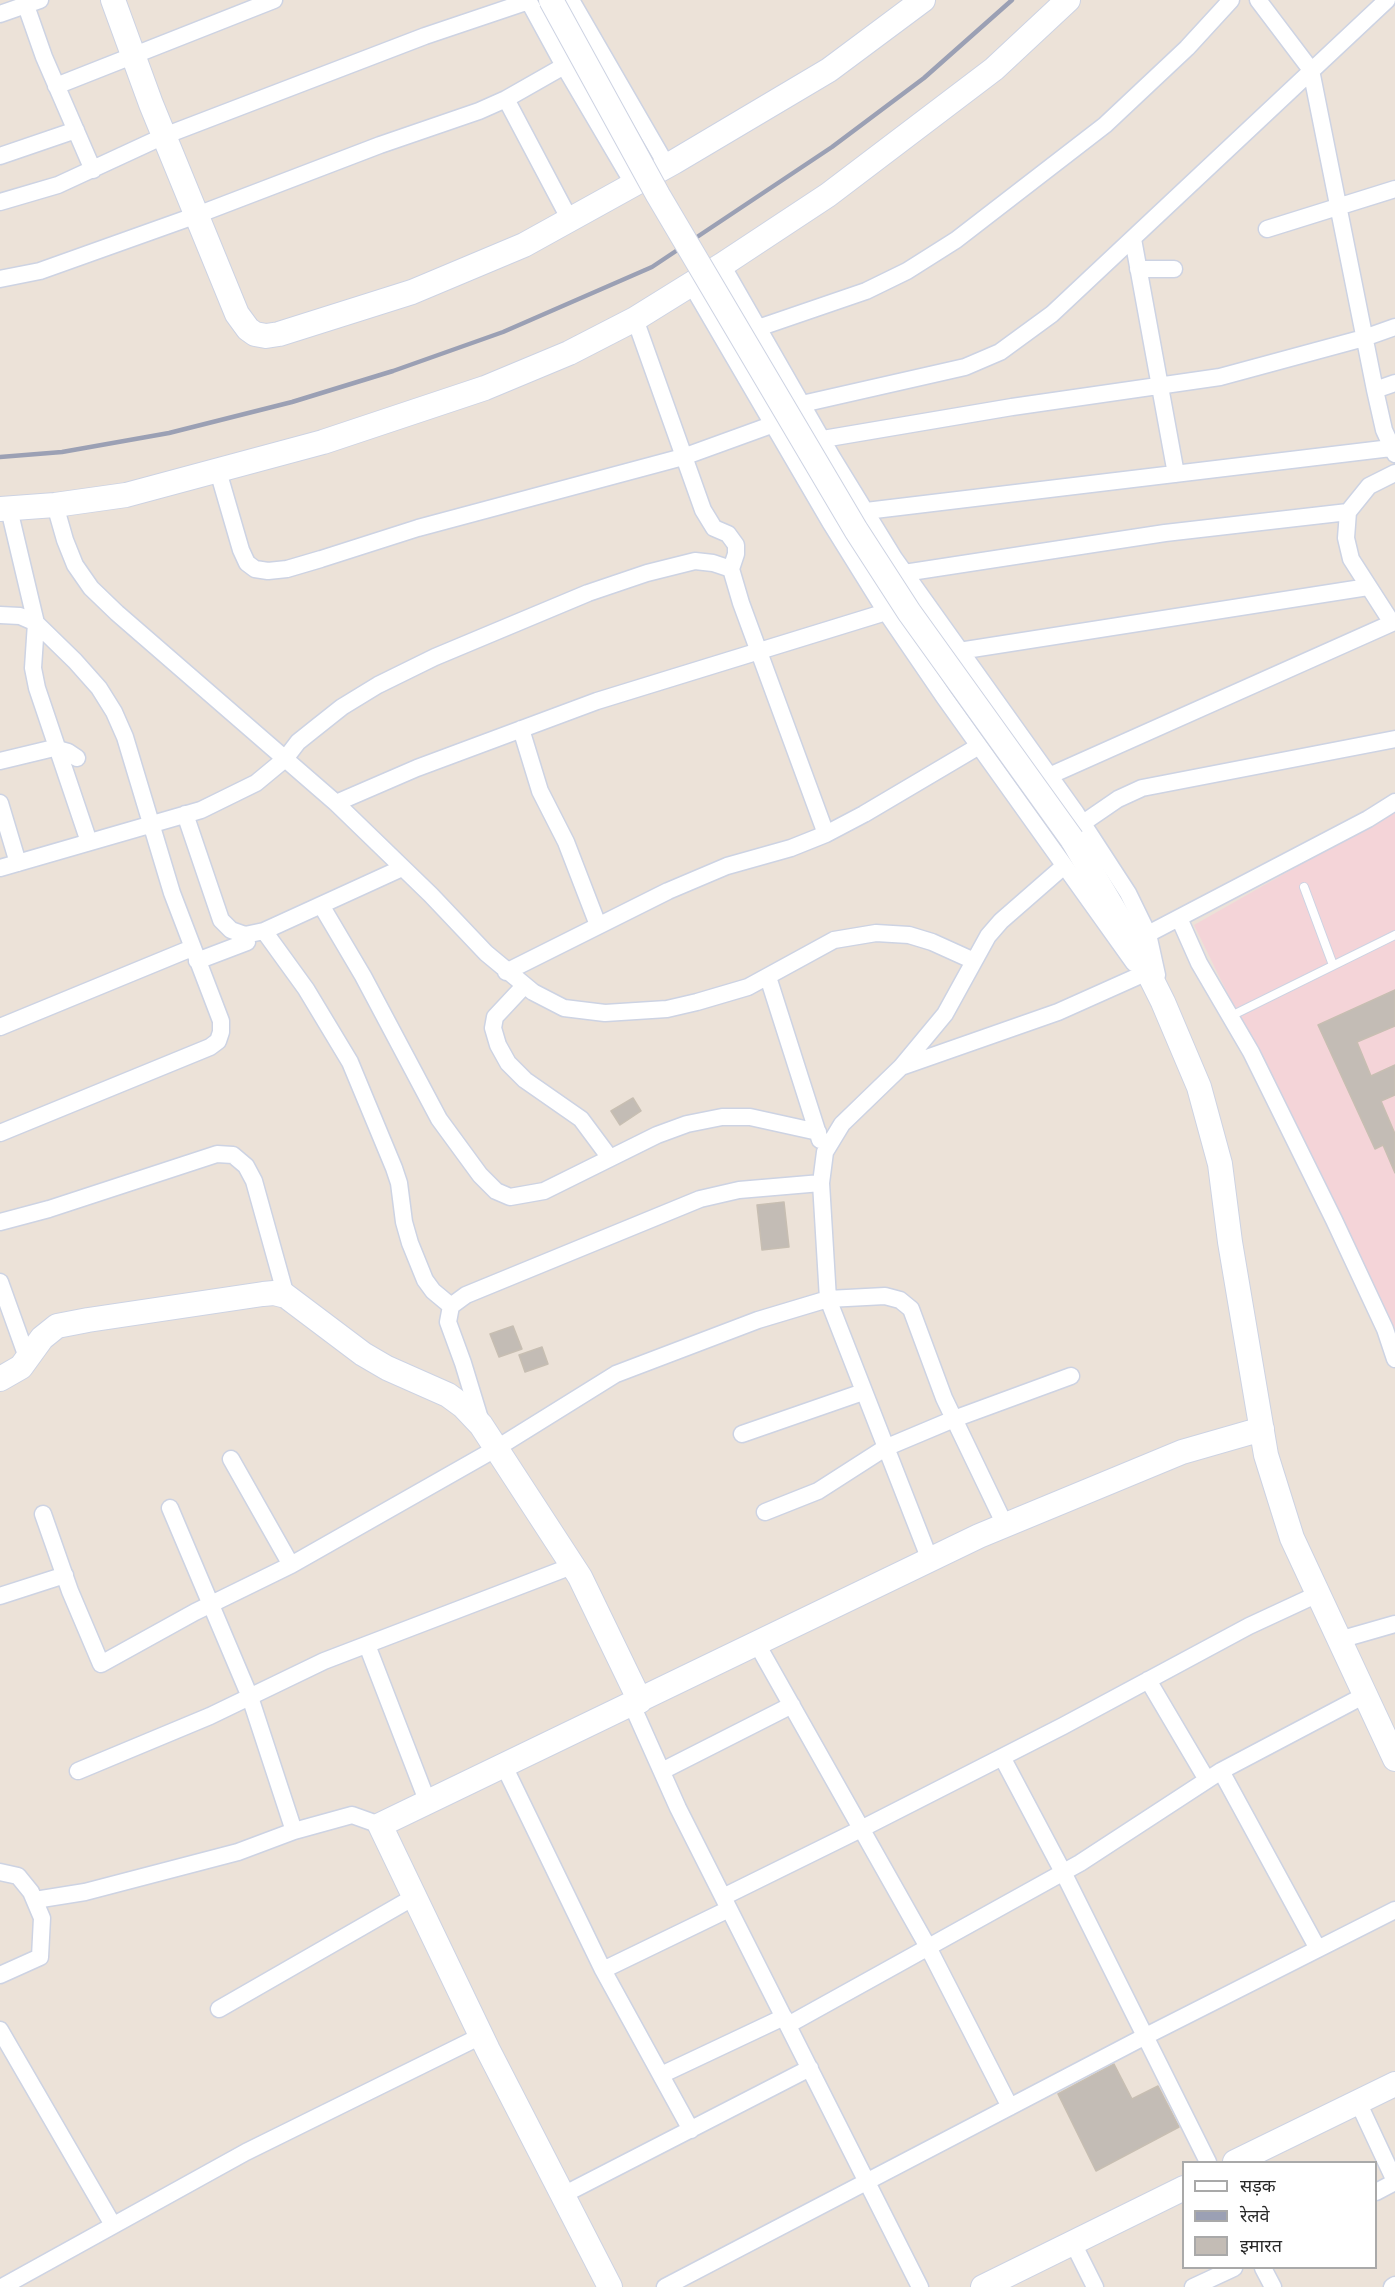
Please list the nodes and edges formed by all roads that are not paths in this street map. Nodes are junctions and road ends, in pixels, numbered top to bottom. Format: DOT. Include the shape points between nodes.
graph roads {
  1 [pos="113,0"];
  2 [pos="274,0"];
  3 [pos="536,0"];
  4 [pos="571,0"];
  5 [pos="1068,0"];
  6 [pos="1231,0"];
  7 [pos="1258,0"];
  8 [pos="1387,0"];
  9 [pos="30,2"];
  10 [pos="907,5"];
  11 [pos="0,14"];
  12 [pos="134,56"];
  13 [pos="564,66"];
  14 [pos="1311,70"];
  15 [pos="56,86"];
  16 [pos="506,99"];
  17 [pos="76,130"];
  18 [pos="164,136"];
  19 [pos="0,156"];
  20 [pos="667,166"];
  21 [pos="93,170"];
  22 [pos="634,184"];
  23 [pos="1395,189"];
  24 [pos="0,202"];
  25 [pos="1338,208"];
  26 [pos="197,215"];
  27 [pos="570,220"];
  28 [pos="1267,229"];
  29 [pos="1132,239"];
  30 [pos="722,266"];
  31 [pos="1138,269"];
  32 [pos="1174,269"];
  33 [pos="0,279"];
  34 [pos="691,284"];
  35 [pos="634,319"];
  36 [pos="1395,327"];
  37 [pos="758,328"];
  38 [pos="1364,338"];
  39 [pos="1395,383"];
  40 [pos="1161,387"];
  41 [pos="1375,390"];
  42 [pos="802,404"];
  43 [pos="774,424"];
  44 [pos="823,439"];
  45 [pos="1393,451"];
  46 [pos="683,457"];
  47 [pos="218,471"];
  48 [pos="1395,473"];
  49 [pos="1176,474"];
  50 [pos="55,505"];
  51 [pos="5,509"];
  52 [pos="866,512"];
  53 [pos="1348,512"];
  54 [pos="731,569"];
  55 [pos="904,573"];
  56 [pos="1368,587"];
  57 [pos="886,612"];
  58 [pos="0,615"];
  59 [pos="36,623"];
  60 [pos="1394,625"];
  61 [pos="759,650"];
  62 [pos="959,651"];
  63 [pos="521,729"];
  64 [pos="1395,739"];
  65 [pos="979,746"];
  66 [pos="57,749"];
  67 [pos="77,758"];
  68 [pos="285,759"];
  69 [pos="0,761"];
  70 [pos="1049,776"];
  71 [pos="0,802"];
  72 [pos="1395,802"];
  73 [pos="336,803"];
  74 [pos="185,814"];
  75 [pos="151,824"];
  76 [pos="1077,831"];
  77 [pos="826,834"];
  78 [pos="89,842"];
  79 [pos="18,862"];
  80 [pos="1064,866"];
  81 [pos="0,868"];
  82 [pos="402,868"];
  83 [pos="1304,887"];
  84 [pos="321,905"];
  85 [pos="1179,918"];
  86 [pos="598,925"];
  87 [pos="264,931"];
  88 [pos="1148,934"];
  89 [pos="1395,935"];
  90 [pos="247,942"];
  91 [pos="194,954"];
  92 [pos="974,961"];
  93 [pos="1333,965"];
  94 [pos="507,972"];
  95 [pos="1143,974"];
  96 [pos="768,977"];
  97 [pos="524,986"];
  98 [pos="1163,1002"];
  99 [pos="1231,1016"];
  100 [pos="0,1028"];
  101 [pos="901,1067"];
  102 [pos="818,1132"];
  103 [pos="0,1133"];
  104 [pos="825,1152"];
  105 [pos="610,1158"];
  106 [pos="821,1184"];
  107 [pos="0,1222"];
  108 [pos="0,1282"];
  109 [pos="286,1296"];
  110 [pos="828,1299"];
  111 [pos="451,1306"];
  112 [pos="1395,1359"];
  113 [pos="28,1360"];
  114 [pos="1071,1376"];
  115 [pos="0,1379"];
  116 [pos="863,1392"];
  117 [pos="954,1419"];
  118 [pos="481,1425"];
  119 [pos="1262,1429"];
  120 [pos="742,1434"];
  121 [pos="497,1448"];
  122 [pos="885,1448"];
  123 [pos="231,1459"];
  124 [pos="170,1509"];
  125 [pos="765,1512"];
  126 [pos="43,1514"];
  127 [pos="1005,1525"];
  128 [pos="930,1560"];
  129 [pos="291,1565"];
  130 [pos="572,1566"];
  131 [pos="64,1575"];
  132 [pos="1318,1594"];
  133 [pos="0,1596"];
  134 [pos="211,1604"];
  135 [pos="1395,1624"];
  136 [pos="1339,1640"];
  137 [pos="757,1644"];
  138 [pos="367,1645"];
  139 [pos="1148,1680"];
  140 [pos="1365,1695"];
  141 [pos="250,1697"];
  142 [pos="636,1703"];
  143 [pos="792,1705"];
  144 [pos="1388,1726"];
  145 [pos="1002,1757"];
  146 [pos="1395,1759"];
  147 [pos="504,1766"];
  148 [pos="78,1771"];
  149 [pos="662,1772"];
  150 [pos="1214,1775"];
  151 [pos="428,1803"];
  152 [pos="380,1825"];
  153 [pos="861,1829"];
  154 [pos="294,1831"];
  155 [pos="0,1872"];
  156 [pos="1064,1872"];
  157 [pos="414,1897"];
  158 [pos="35,1900"];
  159 [pos="726,1903"];
  160 [pos="1395,1910"];
  161 [pos="928,1947"];
  162 [pos="1318,1949"];
  163 [pos="603,1970"];
  164 [pos="0,1976"];
  165 [pos="219,2009"];
  166 [pos="786,2021"];
  167 [pos="0,2030"];
  168 [pos="481,2036"];
  169 [pos="1146,2036"];
  170 [pos="810,2068"];
  171 [pos="661,2075"];
  172 [pos="1395,2084"];
  173 [pos="1358,2102"];
  174 [pos="1010,2107"];
  175 [pos="691,2130"];
  176 [pos="1207,2161"];
  177 [pos="1239,2161"];
  178 [pos="868,2182"];
  179 [pos="1395,2182"];
  180 [pos="1182,2189"];
  181 [pos="1377,2191"];
  182 [pos="563,2196"];
  183 [pos="114,2225"];
  184 [pos="1073,2243"];
  185 [pos="1232,2269"];
  186 [pos="1264,2269"];
  187 [pos="2,2287"];
  188 [pos="610,2287"];
  189 [pos="665,2287"];
  190 [pos="920,2287"];
  191 [pos="983,2287"];
  192 [pos="1095,2287"];
  193 [pos="1193,2287"];
  194 [pos="1273,2287"];
  1 -- 12 [label="street"];
  2 -- 12 [label="street"];
  3 -- 13 [label="street"];
  3 -- 18 [label="street" via="424,36"];
  3 -- 76 [label="street, bridge" via="909,612"];
  4 -- 20 [label="street"];
  5 -- 30 [label="street" via="994,69 924,123 828,195"];
  6 -- 37 [label="street" via="1187,48 1105,125 956,240 908,271 866,291"];
  7 -- 14 [label="street"];
  8 -- 14 [label="street"];
  9 -- 11 [label="street"];
  9 -- 15 [label="street"];
  10 -- 20 [label="street" via="829,70"];
  12 -- 15 [label="street"];
  12 -- 18 [label="street"];
  13 -- 16 [label="street"];
  13 -- 22 [label="street"];
  14 -- 25 [label="street"];
  14 -- 29 [label="street"];
  15 -- 17 [label="street"];
  16 -- 26 [label="street"];
  16 -- 27 [label="street"];
  17 -- 19 [label="street"];
  17 -- 21 [label="street"];
  18 -- 21 [label="street"];
  18 -- 26 [label="street"];
  20 -- 22 [label="street"];
  21 -- 24 [label="street"];
  22 -- 27 [label="street"];
  23 -- 25 [label="street"];
  25 -- 28 [label="street"];
  25 -- 38 [label="street"];
  26 -- 27 [label="street" via="237,314 248,329 266,336 412,292"];
  26 -- 33 [label="street" via="40,272"];
  29 -- 31 [label="street"];
  29 -- 42 [label="street" via="1052,314 1000,352 964,367"];
  30 -- 34 [label="street"];
  30 -- 37 [label="street"];
  31 -- 32 [label="street"];
  31 -- 40 [label="street"];
  34 -- 35 [label="street"];
  34 -- 43 [label="street"];
  35 -- 46 [label="street"];
  35 -- 47 [label="street" via="570,353 485,388 323,442"];
  36 -- 38 [label="street"];
  37 -- 42 [label="street"];
  38 -- 40 [label="street" via="1221,377"];
  38 -- 41 [label="street"];
  39 -- 41 [label="street"];
  40 -- 44 [label="street"];
  40 -- 49 [label="street"];
  41 -- 45 [label="street"];
  42 -- 44 [label="street"];
  43 -- 46 [label="street"];
  43 -- 57 [label="street"];
  44 -- 52 [label="street"];
  45 -- 49 [label="street"];
  46 -- 47 [label="street" via="268,571 247,563"];
  46 -- 54 [label="street" via="709,522 734,540 736,554"];
  47 -- 50 [label="street" via="126,495"];
  48 -- 53 [label="street" via="1370,486"];
  49 -- 52 [label="street"];
  50 -- 51 [label="street"];
  50 -- 68 [label="street" via="75,565 91,588"];
  51 -- 59 [label="street"];
  52 -- 55 [label="street"];
  53 -- 55 [label="street" via="1165,533"];
  53 -- 56 [label="street" via="1346,538 1351,559"];
  54 -- 61 [label="street"];
  54 -- 68 [label="street" via="695,561 647,573 588,593 435,657 342,707 298,742"];
  55 -- 62 [label="street"];
  56 -- 60 [label="street"];
  56 -- 62 [label="street"];
  57 -- 61 [label="street"];
  57 -- 65 [label="street"];
  58 -- 59 [label="street" via="20,616"];
  59 -- 66 [label="street" via="33,668"];
  59 -- 75 [label="street" via="93,681 114,712"];
  60 -- 70 [label="street"];
  61 -- 63 [label="street"];
  61 -- 77 [label="street"];
  62 -- 70 [label="street"];
  63 -- 73 [label="street"];
  63 -- 86 [label="street" via="540,791 566,842"];
  64 -- 76 [label="street" via="1142,788 1118,799"];
  65 -- 77 [label="street"];
  65 -- 80 [label="street"];
  66 -- 67 [label="street"];
  66 -- 69 [label="street"];
  66 -- 78 [label="street"];
  68 -- 73 [label="street"];
  68 -- 74 [label="street" via="256,783"];
  70 -- 76 [label="street"];
  71 -- 79 [label="street"];
  72 -- 85 [label="street"];
  73 -- 82 [label="street"];
  74 -- 75 [label="street"];
  74 -- 87 [label="street" via="221,920 231,930 245,934"];
  75 -- 78 [label="street"];
  75 -- 91 [label="street"];
  76 -- 88 [label="street" via="1128,892"];
  76 -- 98 [label="street"];
  77 -- 86 [label="street" via="727,866"];
  78 -- 79 [label="street"];
  79 -- 81 [label="street"];
  80 -- 92 [label="street" via="1001,921"];
  80 -- 95 [label="street"];
  82 -- 84 [label="street"];
  82 -- 94 [label="street"];
  83 -- 93 [label="lane"];
  84 -- 87 [label="street"];
  84 -- 105 [label="street" via="439,1119 496,1191 510,1197 544,1191"];
  85 -- 88 [label="street"];
  85 -- 99 [label="street" via="1210,985"];
  86 -- 94 [label="street"];
  87 -- 111 [label="street" via="306,989 350,1062 397,1176 404,1222 425,1280"];
  88 -- 98 [label="street"];
  89 -- 93 [label="lane"];
  90 -- 91 [label="street"];
  91 -- 100 [label="street"];
  91 -- 103 [label="street" via="220,1021 218,1041 193,1055"];
  92 -- 96 [label="street" via="909,935 876,933 834,940"];
  92 -- 101 [label="street" via="945,1014"];
  93 -- 99 [label="lane"];
  94 -- 97 [label="street"];
  95 -- 98 [label="street"];
  95 -- 101 [label="street" via="1058,1012"];
  96 -- 97 [label="street" via="748,987 667,1009 605,1013 564,1008"];
  96 -- 102 [label="street"];
  97 -- 105 [label="street" via="495,1017 493,1028 498,1045 508,1063 525,1080 581,1119"];
  98 -- 119 [label="street" via="1199,1087 1220,1164"];
  99 -- 112 [label="street" via="1334,1220"];
  101 -- 104 [label="street" via="842,1124"];
  102 -- 104 [label="street"];
  102 -- 105 [label="street" via="750,1117 722,1117 687,1124"];
  104 -- 106 [label="street"];
  106 -- 110 [label="street"];
  106 -- 111 [label="street" via="739,1190 700,1199 483,1287"];
  107 -- 109 [label="street" via="217,1154 234,1155 254,1181"];
  108 -- 113 [label="street"];
  109 -- 113 [label="street" via="263,1294 69,1323 50,1330"];
  109 -- 118 [label="street" via="363,1354 448,1395"];
  110 -- 116 [label="street"];
  110 -- 117 [label="street" via="885,1296 900,1300 911,1310"];
  110 -- 121 [label="street" via="758,1320 616,1374"];
  111 -- 118 [label="street" via="448,1322"];
  113 -- 115 [label="street"];
  114 -- 117 [label="street"];
  116 -- 120 [label="street"];
  116 -- 122 [label="street"];
  117 -- 122 [label="street"];
  117 -- 127 [label="street"];
  118 -- 121 [label="street"];
  119 -- 127 [label="street" via="1182,1452"];
  119 -- 132 [label="street" via="1266,1455 1292,1538"];
  121 -- 129 [label="street"];
  121 -- 130 [label="street"];
  122 -- 125 [label="street" via="818,1491"];
  122 -- 128 [label="street"];
  123 -- 129 [label="street"];
  124 -- 134 [label="street"];
  126 -- 131 [label="street"];
  127 -- 128 [label="street"];
  128 -- 137 [label="street"];
  129 -- 134 [label="street"];
  130 -- 138 [label="street"];
  130 -- 142 [label="street"];
  131 -- 133 [label="street"];
  131 -- 134 [label="street" via="101,1664"];
  132 -- 136 [label="street"];
  132 -- 139 [label="street"];
  134 -- 141 [label="street"];
  135 -- 136 [label="street"];
  136 -- 140 [label="street"];
  137 -- 142 [label="street"];
  137 -- 143 [label="street"];
  138 -- 141 [label="street"];
  138 -- 151 [label="street"];
  139 -- 145 [label="street"];
  139 -- 150 [label="street"];
  140 -- 144 [label="street"];
  140 -- 150 [label="street"];
  141 -- 148 [label="street"];
  141 -- 154 [label="street"];
  142 -- 147 [label="street"];
  142 -- 149 [label="street"];
  143 -- 149 [label="street"];
  143 -- 153 [label="street"];
  144 -- 146 [label="street"];
  145 -- 153 [label="street"];
  145 -- 156 [label="street"];
  147 -- 151 [label="street"];
  147 -- 163 [label="street"];
  149 -- 159 [label="street"];
  150 -- 156 [label="street"];
  150 -- 162 [label="street"];
  151 -- 152 [label="street"];
  152 -- 154 [label="street" via="352,1815"];
  152 -- 157 [label="street"];
  153 -- 159 [label="street"];
  153 -- 161 [label="street"];
  154 -- 158 [label="street" via="238,1852 85,1892"];
  155 -- 158 [label="street" via="18,1876"];
  156 -- 161 [label="street"];
  156 -- 169 [label="street"];
  157 -- 165 [label="street"];
  157 -- 168 [label="street"];
  158 -- 164 [label="street" via="42,1918 40,1956"];
  159 -- 163 [label="street"];
  159 -- 166 [label="street"];
  160 -- 162 [label="street"];
  161 -- 166 [label="street"];
  161 -- 174 [label="street"];
  162 -- 169 [label="street"];
  163 -- 171 [label="street"];
  166 -- 170 [label="street"];
  166 -- 171 [label="street"];
  167 -- 183 [label="street"];
  168 -- 182 [label="street"];
  168 -- 183 [label="street" via="246,2152"];
  169 -- 174 [label="street"];
  169 -- 176 [label="street"];
  170 -- 175 [label="street"];
  170 -- 178 [label="street"];
  171 -- 175 [label="street"];
  172 -- 173 [label="street"];
  173 -- 177 [label="street"];
  173 -- 179 [label="street"];
  174 -- 178 [label="street"];
  175 -- 182 [label="street"];
  178 -- 189 [label="street"];
  178 -- 190 [label="street"];
  179 -- 181 [label="street"];
  180 -- 184 [label="street"];
  182 -- 188 [label="street"];
  183 -- 187 [label="street"];
  184 -- 191 [label="street"];
  184 -- 192 [label="street"];
  185 -- 193 [label="street"];
  186 -- 194 [label="street"];
}
